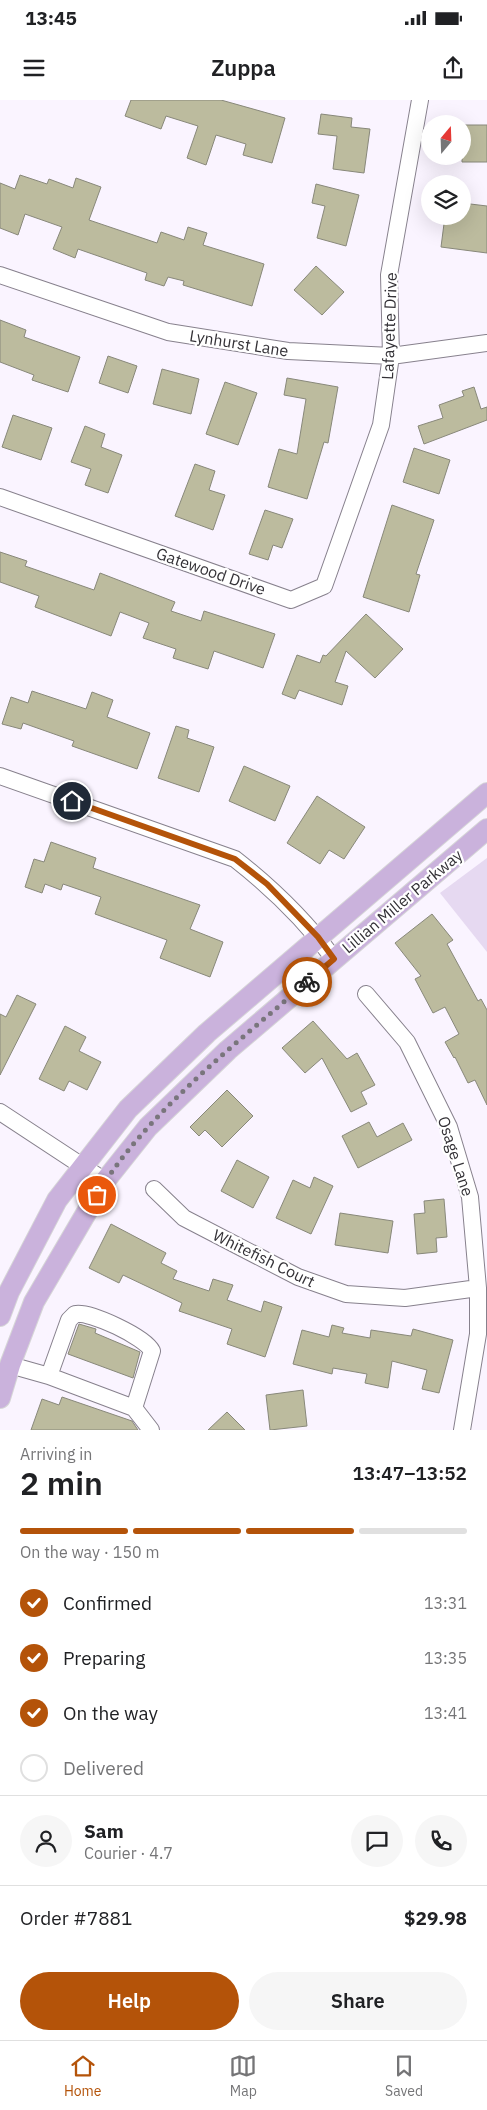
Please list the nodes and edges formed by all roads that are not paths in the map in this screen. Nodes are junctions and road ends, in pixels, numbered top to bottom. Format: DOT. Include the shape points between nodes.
graph roads {
  1 [pos="420,100"];
  2 [pos="0,275"];
  3 [pos="487,343"];
  4 [pos="391,356"];
  5 [pos="358,489"];
  6 [pos="0,498"];
  7 [pos="0,776"];
  8 [pos="487,792"];
  9 [pos="487,829"];
  10 [pos="318,937"];
  11 [pos="334,959"];
  12 [pos="366,994"];
  13 [pos="0,1112"];
  14 [pos="85,1166"];
  15 [pos="105,1181"];
  16 [pos="154,1189"];
  17 [pos="478,1288"];
  18 [pos="0,1316"];
  19 [pos="10,1365"];
  20 [pos="48,1376"];
  21 [pos="0,1398"];
  22 [pos="134,1408"];
  23 [pos="150,1430"];
  24 [pos="462,1430"];
  1 -- 4 [label="street, Lafayette Drive" via="389,275"];
  2 -- 4 [label="street, Lynhurst Lane" via="168,332 288,352"];
  3 -- 4 [label="street, Lynhurst Lane"];
  4 -- 5 [label="street, Lafayette Drive" via="381,425"];
  5 -- 6 [label="street, Gatewood Drive" via="324,586 291,600"];
  7 -- 10 [label="street" via="235,859 267,884"];
  8 -- 10 [label="main road, Lillian Miller Parkway"];
  9 -- 11 [label="main road, Lillian Miller Parkway"];
  10 -- 11 [label="street"];
  10 -- 14 [label="main road, Lillian Miller Parkway" via="207,1033 135,1102"];
  11 -- 15 [label="main road, Lillian Miller Parkway" via="228,1050 148,1127"];
  12 -- 17 [label="street, Osage Lane" via="408,1042 449,1126 470,1197"];
  13 -- 14 [label="street"];
  14 -- 15 [label="street"];
  14 -- 18 [label="main road, Lillian Miller Parkway" via="57,1200 9,1292"];
  15 -- 19 [label="main road, Lillian Miller Parkway" via="34,1302"];
  16 -- 17 [label="street, Whitefish Court" via="184,1218 298,1277 346,1294 405,1298"];
  17 -- 24 [label="street, Osage Lane" via="478,1334"];
  19 -- 20 [label="street"];
  19 -- 21 [label="main road, Lillian Miller Parkway"];
  20 -- 22 [label="street"];
  20 -- 22 [label="street" via="70,1320 75,1314 90,1314 143,1341 152,1351"];
  22 -- 23 [label="street"];
}
